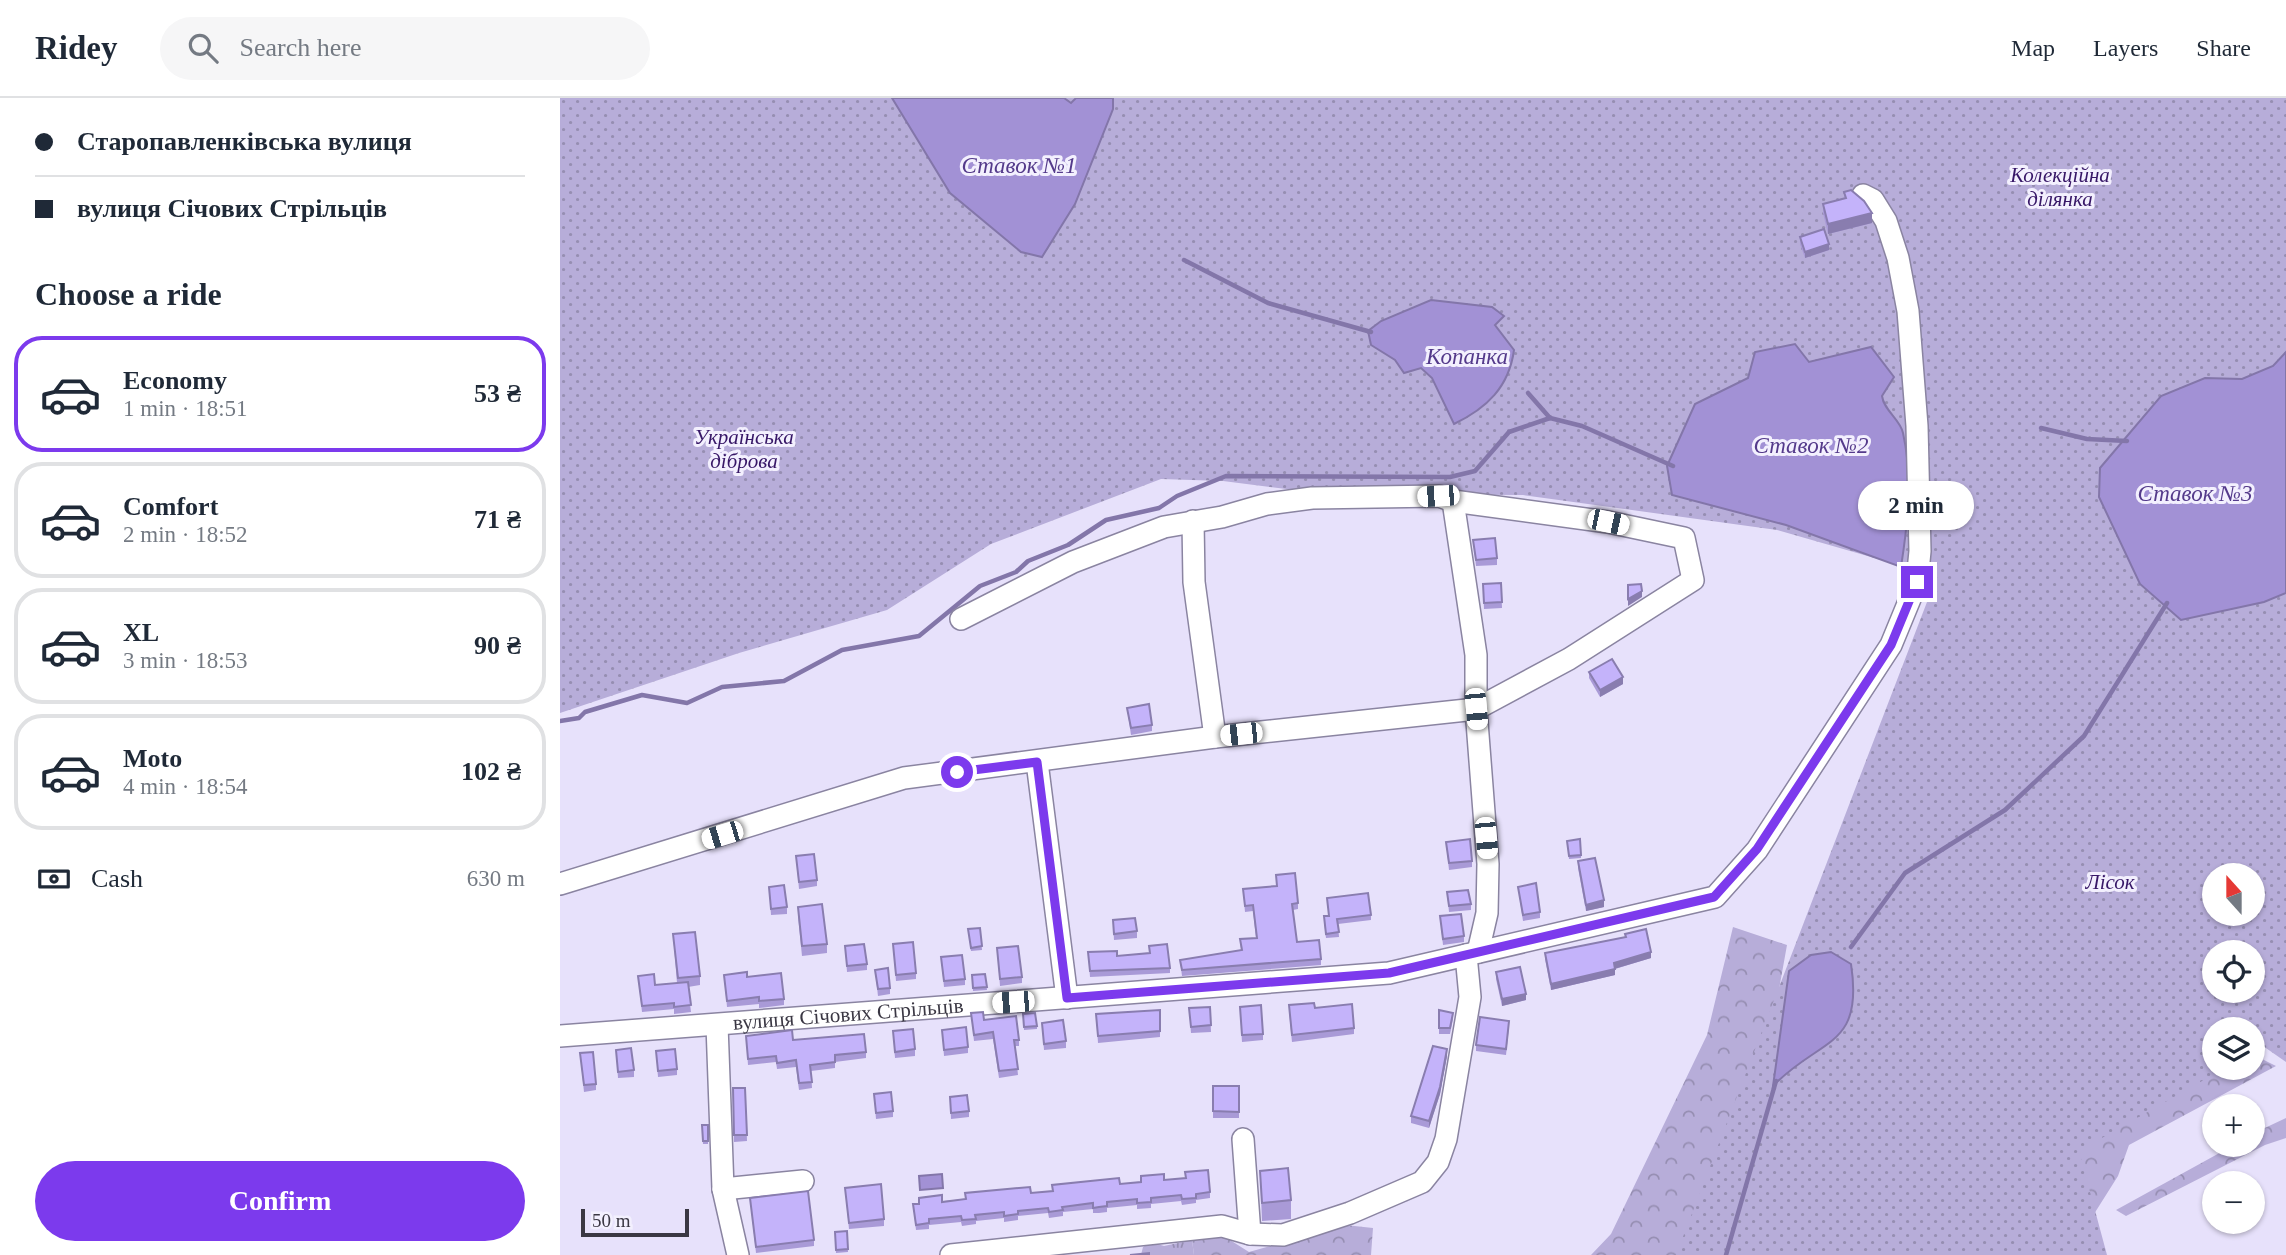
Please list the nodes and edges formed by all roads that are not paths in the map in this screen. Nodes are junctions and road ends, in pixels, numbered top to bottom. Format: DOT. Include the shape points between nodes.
graph roads {
  1 [pos="1863,195"];
  2 [pos="1453,501"];
  3 [pos="1193,521"];
  4 [pos="961,619"];
  5 [pos="1476,709"];
  6 [pos="1215,737"];
  7 [pos="1037,762"];
  8 [pos="560,884"];
  9 [pos="1472,953"];
  10 [pos="1067,998"];
  11 [pos="718,1025"];
  12 [pos="560,1036"];
  13 [pos="1242,1139"];
  14 [pos="803,1181"];
  15 [pos="723,1189"];
  16 [pos="1250,1234"];
  17 [pos="1053,1250"];
  18 [pos="738,1255"];
  19 [pos="951,1255"];
  1 -- 9 [label="street, вулиця Січових Стрільців" via="1873,200 1886,221 1898,258 1910,326 1917,426 1917,582 1891,645 1757,849 1714,897"];
  2 -- 3 [label="street" via="1438,496 1312,498"];
  2 -- 5 [label="street" via="1476,655"];
  2 -- 5 [label="street" via="1608,522 1684,538 1693,580 1569,659"];
  3 -- 4 [label="street" via="1164,527 1073,562"];
  3 -- 6 [label="street" via="1194,582"];
  5 -- 6 [label="street"];
  5 -- 9 [label="street" via="1488,864 1487,913"];
  6 -- 7 [label="street"];
  7 -- 8 [label="street" via="904,778"];
  7 -- 10 [label="street"];
  9 -- 10 [label="street, вулиця Січових Стрільців" via="1389,973"];
  9 -- 16 [label="street" via="1470,997 1446,1139 1430,1172 1422,1182 1349,1213 1283,1235"];
  10 -- 11 [label="street, вулиця Січових Стрільців"];
  11 -- 12 [label="street, вулиця Січових Стрільців"];
  11 -- 15 [label="street"];
  13 -- 16 [label="street"];
  14 -- 15 [label="street"];
  15 -- 18 [label="street"];
  16 -- 17 [label="street" via="1222,1226"];
  17 -- 19 [label="street"];
}
